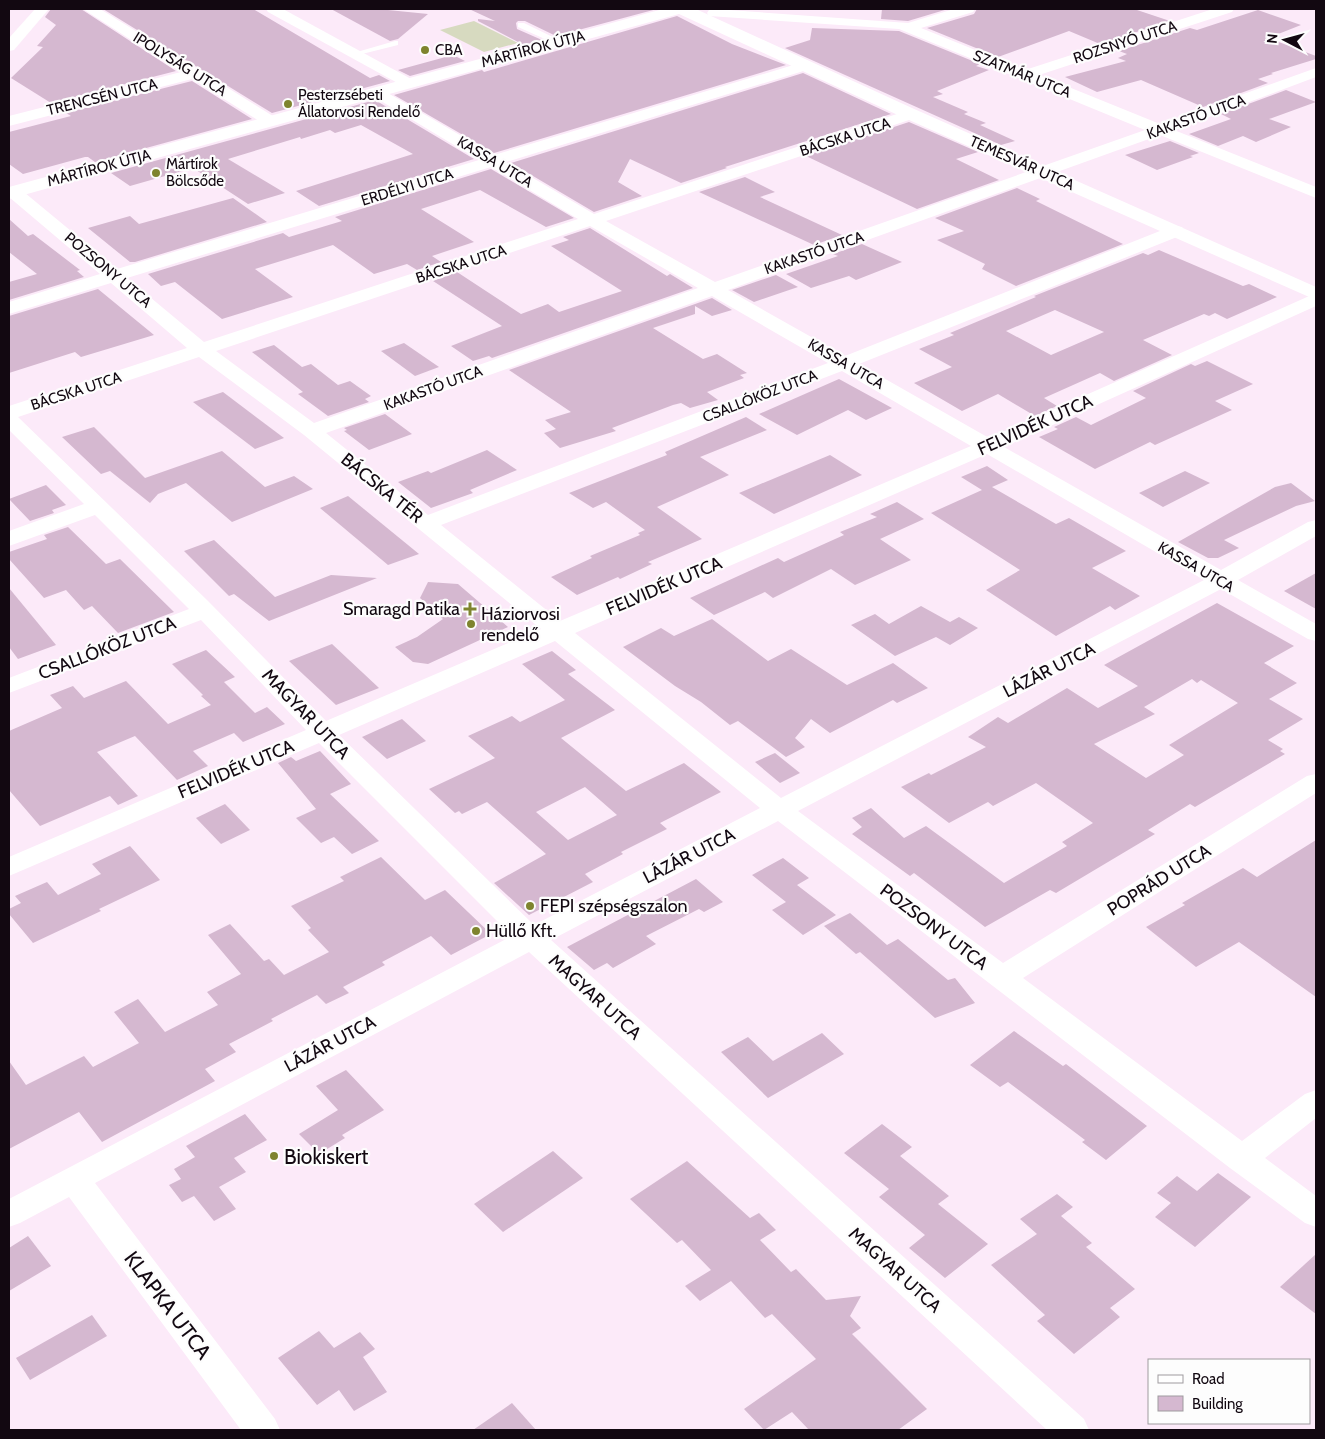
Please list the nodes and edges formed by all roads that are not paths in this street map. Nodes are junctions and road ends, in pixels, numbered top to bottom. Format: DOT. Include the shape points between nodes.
graph roads {
  1 [pos="42,9"];
  2 [pos="90,9"];
  3 [pos="273,9"];
  4 [pos="679,9"];
  5 [pos="968,9"];
  6 [pos="1227,9"];
  7 [pos="712,11"];
  8 [pos="521,25"];
  9 [pos="908,27"];
  10 [pos="729,30"];
  11 [pos="559,42"];
  12 [pos="395,44"];
  13 [pos="9,47"];
  14 [pos="354,54"];
  15 [pos="805,66"];
  16 [pos="1316,72"];
  17 [pos="196,73"];
  18 [pos="1024,75"];
  19 [pos="408,83"];
  20 [pos="376,92"];
  21 [pos="912,114"];
  22 [pos="9,121"];
  23 [pos="270,121"];
  24 [pos="1161,130"];
  25 [pos="491,161"];
  26 [pos="1045,172"];
  27 [pos="11,193"];
  28 [pos="1316,193"];
  29 [pos="594,221"];
  30 [pos="1176,232"];
  31 [pos="116,277"];
  32 [pos="714,288"];
  33 [pos="1316,294"];
  34 [pos="1316,299"];
  35 [pos="9,308"];
  36 [pos="202,350"];
  37 [pos="844,363"];
  38 [pos="9,413"];
  39 [pos="9,420"];
  40 [pos="312,431"];
  41 [pos="988,446"];
  42 [pos="99,506"];
  43 [pos="427,524"];
  44 [pos="1316,527"];
  45 [pos="9,538"];
  46 [pos="1220,580"];
  47 [pos="204,611"];
  48 [pos="558,632"];
  49 [pos="1316,634"];
  50 [pos="9,686"];
  51 [pos="322,732"];
  52 [pos="1316,782"];
  53 [pos="779,810"];
  54 [pos="9,867"];
  55 [pos="531,938"];
  56 [pos="1001,978"];
  57 [pos="1316,1102"];
  58 [pos="1241,1159"];
  59 [pos="74,1179"];
  60 [pos="9,1214"];
  61 [pos="1316,1214"];
  62 [pos="262,1430"];
  63 [pos="1071,1430"];
  1 -- 13 [label="street"];
  2 -- 17 [label="street, IPOLYSÁG UTCA"];
  3 -- 14 [label="street"];
  4 -- 10 [label="street, TEMESVÁR UTCA"];
  4 -- 11 [label="street, MÁRTÍROK ÚTJA"];
  5 -- 9 [label="street"];
  6 -- 18 [label="street, ROZSNYÓ UTCA"];
  7 -- 9 [label="street, SZATMÁR UTCA"];
  7 -- 10 [label="street, TEMESVÁR UTCA"];
  8 -- 11 [label="lane"];
  9 -- 18 [label="street, SZATMÁR UTCA"];
  10 -- 15 [label="street, TEMESVÁR UTCA"];
  11 -- 19 [label="street, MÁRTÍROK ÚTJA"];
  12 -- 14 [label="lane"];
  14 -- 19 [label="street"];
  15 -- 21 [label="street, TEMESVÁR UTCA"];
  15 -- 25 [label="street, ERDÉLYI UTCA"];
  16 -- 24 [label="street, KAKASTÓ UTCA"];
  17 -- 22 [label="street, TRENCSÉN UTCA"];
  17 -- 23 [label="street, IPOLYSÁG UTCA"];
  18 -- 24 [label="street, SZATMÁR UTCA"];
  19 -- 20 [label="street, MÁRTÍROK ÚTJA"];
  20 -- 23 [label="street, MÁRTÍROK ÚTJA"];
  20 -- 25 [label="street, KASSA UTCA"];
  21 -- 26 [label="street, TEMESVÁR UTCA"];
  21 -- 29 [label="street, BÁCSKA UTCA"];
  23 -- 27 [label="street, MÁRTÍROK ÚTJA"];
  24 -- 26 [label="street, KAKASTÓ UTCA"];
  24 -- 28 [label="street, SZATMÁR UTCA"];
  25 -- 29 [label="street, KASSA UTCA"];
  25 -- 31 [label="street, ERDÉLYI UTCA"];
  26 -- 30 [label="street, TEMESVÁR UTCA"];
  26 -- 32 [label="street, KAKASTÓ UTCA"];
  27 -- 31 [label="street, POZSONY UTCA"];
  29 -- 32 [label="street, KASSA UTCA"];
  29 -- 36 [label="street, BÁCSKA UTCA"];
  30 -- 33 [label="street, TEMESVÁR UTCA"];
  30 -- 37 [label="street, CSALLÓKÖZ UTCA"];
  31 -- 35 [label="street, ERDÉLYI UTCA"];
  31 -- 36 [label="street, POZSONY UTCA"];
  32 -- 37 [label="street, KASSA UTCA"];
  32 -- 40 [label="street, KAKASTÓ UTCA"];
  34 -- 41 [label="street, FELVIDÉK UTCA"];
  36 -- 38 [label="street, BÁCSKA UTCA"];
  36 -- 40 [label="street, BÁCSKA TÉR"];
  37 -- 41 [label="street, KASSA UTCA"];
  37 -- 43 [label="street, CSALLÓKÖZ UTCA"];
  39 -- 42 [label="street, MAGYAR UTCA"];
  40 -- 43 [label="street, BÁCSKA TÉR"];
  41 -- 46 [label="street, KASSA UTCA"];
  41 -- 48 [label="street, FELVIDÉK UTCA"];
  42 -- 45 [label="street"];
  42 -- 47 [label="street, MAGYAR UTCA"];
  43 -- 48 [label="street, BÁCSKA TÉR"];
  44 -- 46 [label="street, LÁZÁR UTCA"];
  46 -- 49 [label="street, KASSA UTCA"];
  46 -- 53 [label="street, LÁZÁR UTCA"];
  47 -- 50 [label="street, CSALLÓKÖZ UTCA"];
  47 -- 51 [label="street, MAGYAR UTCA"];
  48 -- 51 [label="street, FELVIDÉK UTCA"];
  48 -- 53 [label="street, POZSONY UTCA"];
  51 -- 54 [label="street, FELVIDÉK UTCA"];
  51 -- 55 [label="street, MAGYAR UTCA"];
  52 -- 56 [label="street, POPRÁD UTCA"];
  53 -- 55 [label="street, LÁZÁR UTCA"];
  53 -- 56 [label="street, POZSONY UTCA"];
  55 -- 59 [label="street, LÁZÁR UTCA"];
  55 -- 63 [label="street, MAGYAR UTCA"];
  56 -- 58 [label="street, POZSONY UTCA"];
  57 -- 58 [label="street"];
  58 -- 61 [label="street, POZSONY UTCA"];
  59 -- 60 [label="street, LÁZÁR UTCA"];
  59 -- 62 [label="street, KLAPKA UTCA"];
}
